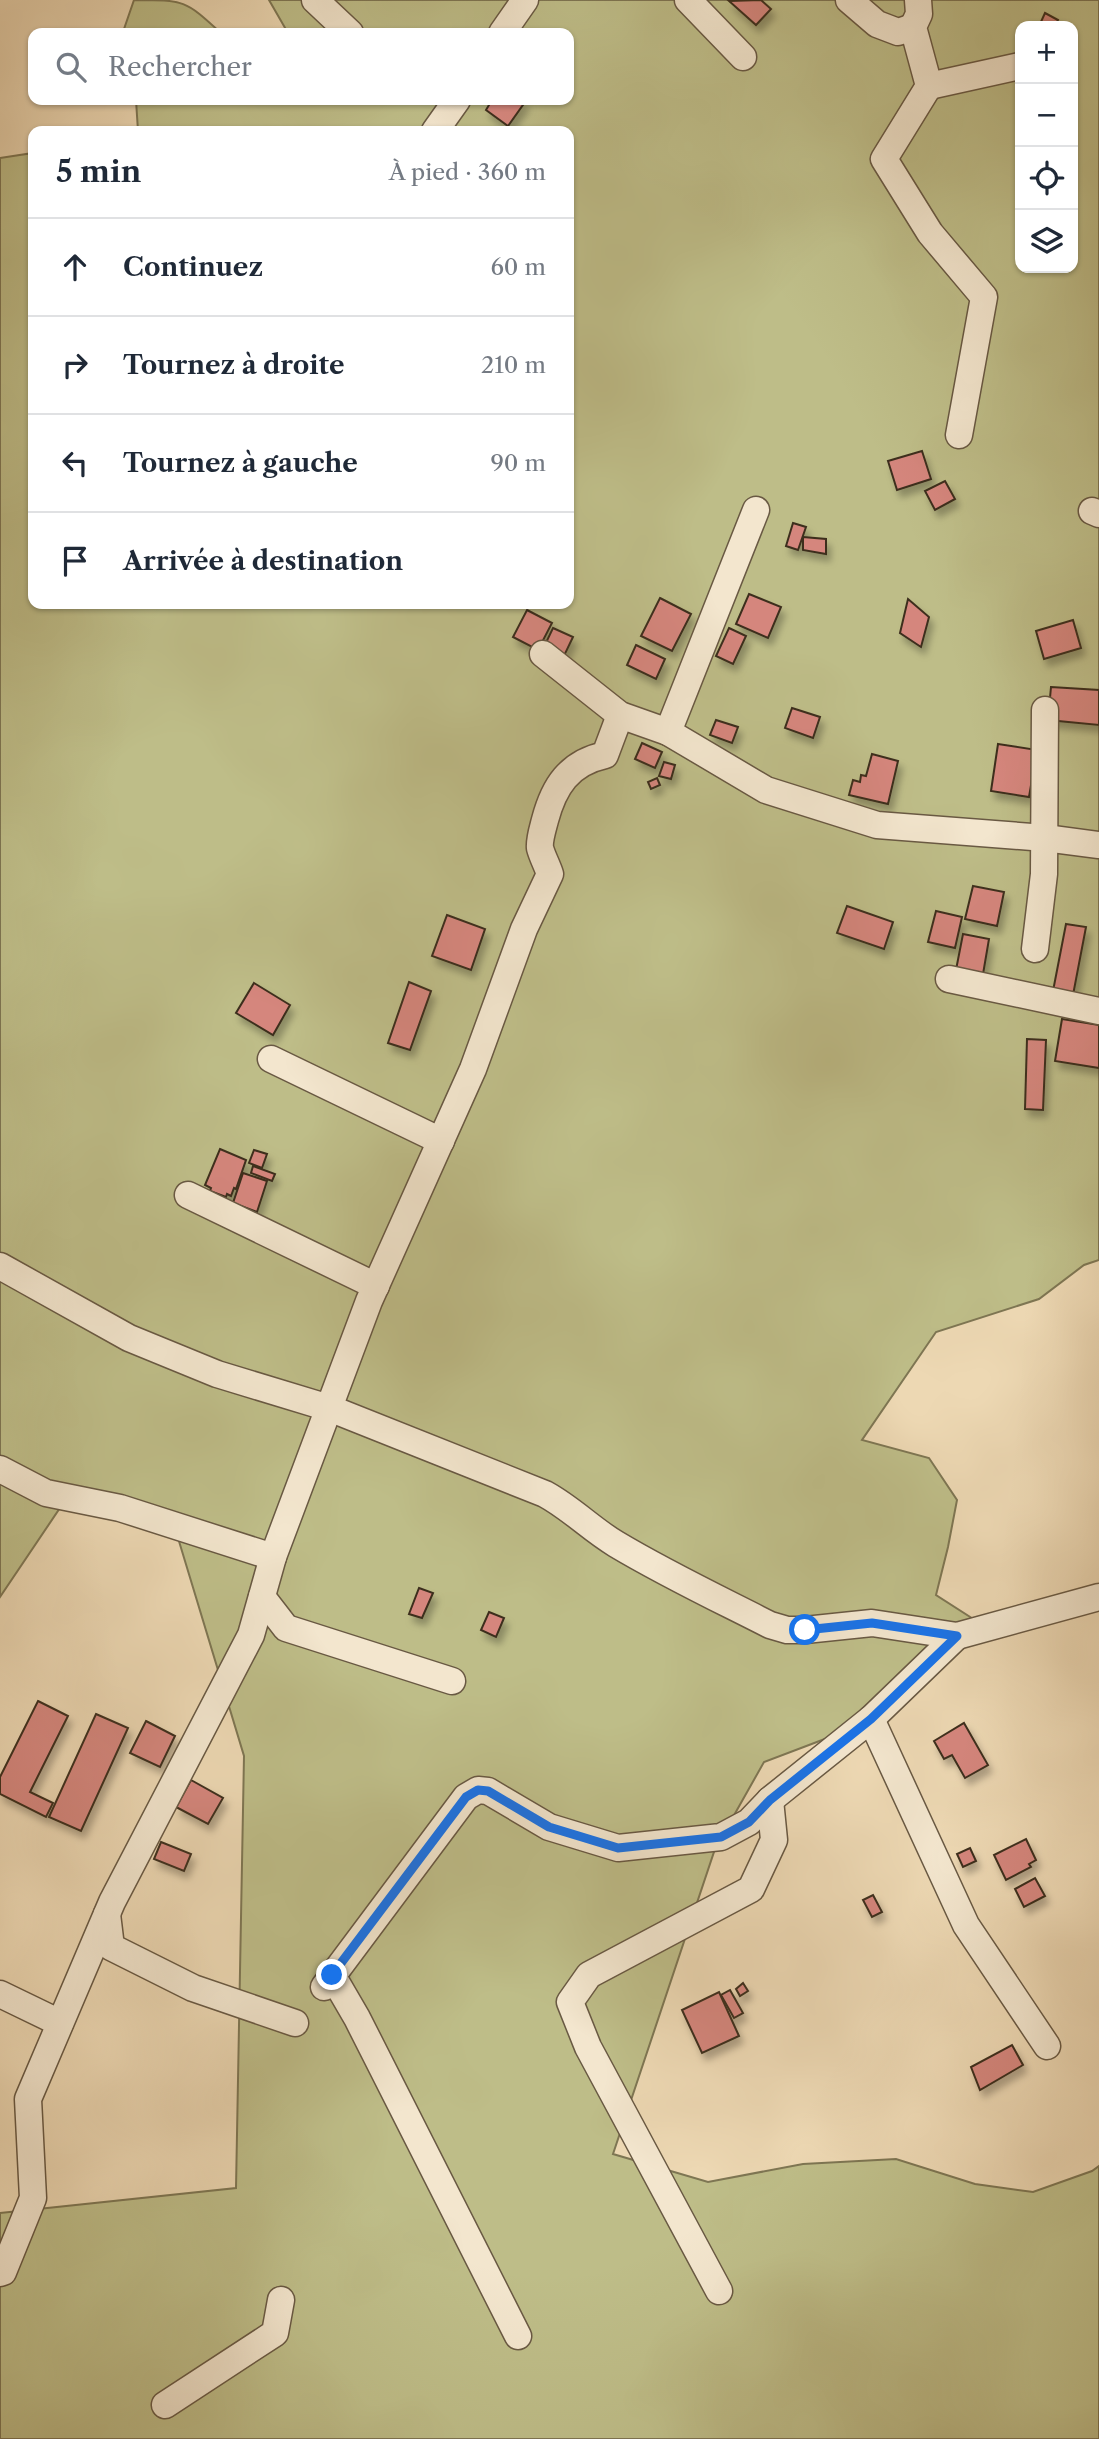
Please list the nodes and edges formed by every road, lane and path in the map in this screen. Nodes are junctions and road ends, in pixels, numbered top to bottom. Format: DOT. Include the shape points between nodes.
graph roads {
  1 [pos="315,0"];
  2 [pos="525,0"];
  3 [pos="688,0"];
  4 [pos="849,0"];
  5 [pos="918,0"];
  6 [pos="913,27"];
  7 [pos="344,28"];
  8 [pos="505,28"];
  9 [pos="743,57"];
  10 [pos="1015,67"];
  11 [pos="929,86"];
  12 [pos="444,105"];
  13 [pos="437,126"];
  14 [pos="959,435"];
  15 [pos="756,510"];
  16 [pos="544,654"];
  17 [pos="1045,710"];
  18 [pos="620,715"];
  19 [pos="668,732"];
  20 [pos="1045,838"];
  21 [pos="1099,845"];
  22 [pos="1035,949"];
  23 [pos="948,979"];
  24 [pos="1099,1011"];
  25 [pos="271,1059"];
  26 [pos="441,1142"];
  27 [pos="188,1195"];
  28 [pos="0,1266"];
  29 [pos="376,1286"];
  30 [pos="329,1408"];
  31 [pos="0,1469"];
  32 [pos="273,1558"];
  33 [pos="262,1597"];
  34 [pos="1099,1597"];
  35 [pos="957,1636"];
  36 [pos="452,1681"];
  37 [pos="871,1719"];
  38 [pos="770,1800"];
  39 [pos="107,1913"];
  40 [pos="0,1994"];
  41 [pos="60,2023"];
  42 [pos="295,2023"];
  43 [pos="1047,2046"];
  44 [pos="0,2273"];
  45 [pos="719,2291"];
  46 [pos="281,2300"];
  47 [pos="518,2336"];
  48 [pos="165,2405"];
  1 -- 7 [label="street"];
  2 -- 8 [label="street"];
  3 -- 9 [label="street"];
  4 -- 6 [label="street" via="877,24 898,32"];
  5 -- 6 [label="street" via="919,14"];
  6 -- 11 [label="street"];
  10 -- 11 [label="street"];
  11 -- 14 [label="street" via="884,159 930,233 984,297"];
  12 -- 13 [label="street"];
  15 -- 19 [label="street"];
  16 -- 18 [label="street"];
  17 -- 20 [label="street"];
  18 -- 19 [label="street"];
  18 -- 26 [label="street" via="605,755 575,766 551,800 540,845 550,874"];
  19 -- 20 [label="street" via="766,790 877,825"];
  20 -- 21 [label="street"];
  20 -- 22 [label="street"];
  23 -- 24 [label="street"];
  25 -- 26 [label="street"];
  26 -- 29 [label="street"];
  27 -- 29 [label="street"];
  28 -- 30 [label="street" via="129,1338 217,1374"];
  29 -- 30 [label="street"];
  30 -- 32 [label="street"];
  30 -- 35 [label="street" via="545,1494 617,1545 770,1625 805,1630 872,1623"];
  31 -- 32 [label="street" via="46,1493 120,1508"];
  32 -- 33 [label="street"];
  33 -- 36 [label="street" via="286,1628"];
  33 -- 39 [label="street" via="251,1635"];
  34 -- 35 [label="street"];
  35 -- 37 [label="street"];
  37 -- 38 [label="street"];
  37 -- 43 [label="street" via="967,1925"];
  38 -- 45 [label="street" via="774,1840 751,1889 589,1975 570,2002 588,2047"];
  38 -- 47 [label="street" via="749,1822 721,1837 618,1848 549,1827 488,1791 478,1790 466,1797 328,1981 357,2018"];
  39 -- 41 [label="street"];
  39 -- 42 [label="street" via="111,1947 193,1988"];
  40 -- 41 [label="street"];
  41 -- 44 [label="street" via="28,2099 33,2199"];
  46 -- 48 [label="street" via="275,2333"];
}
